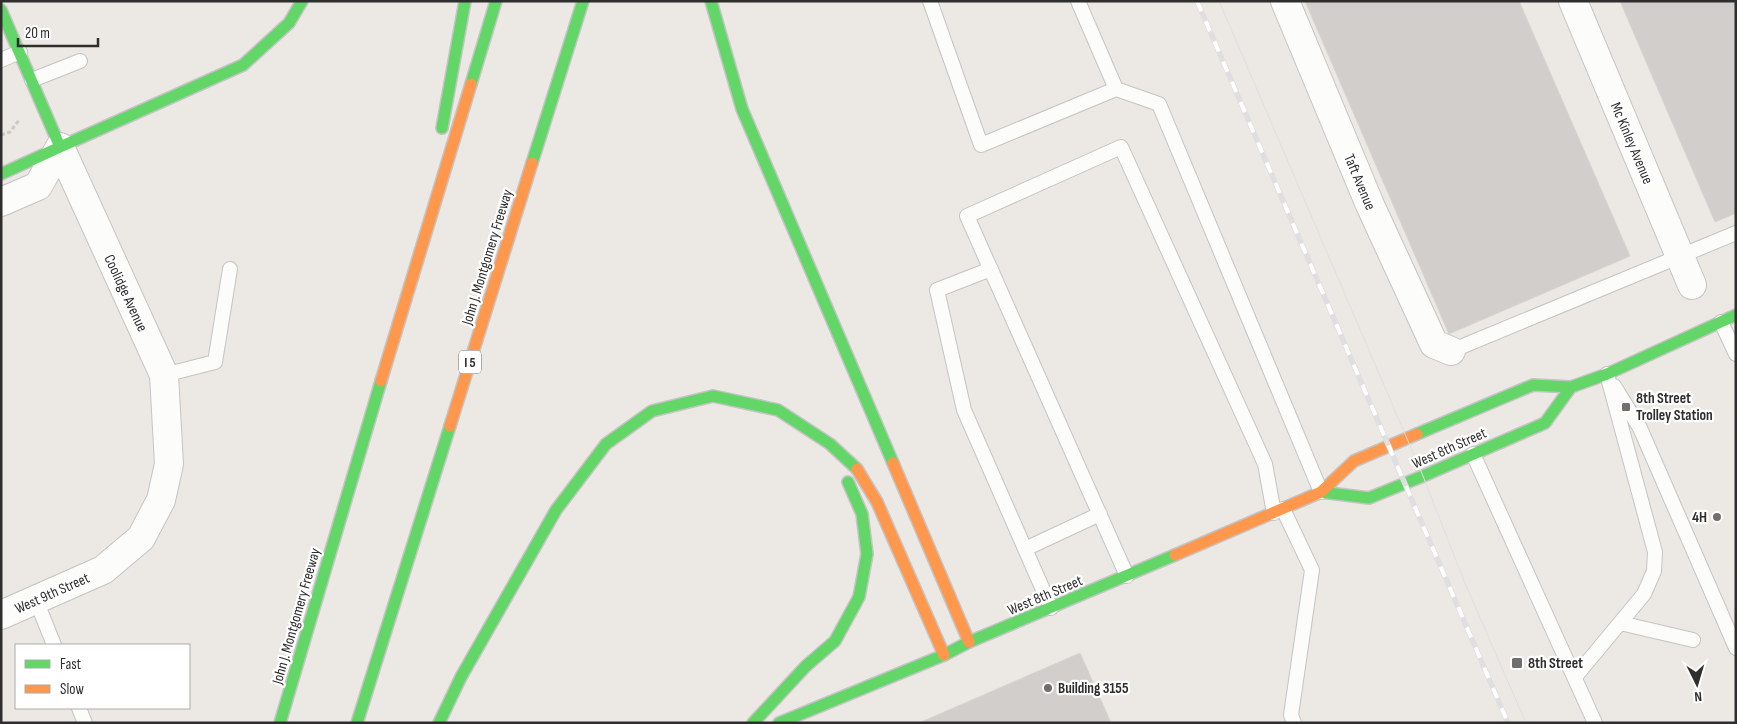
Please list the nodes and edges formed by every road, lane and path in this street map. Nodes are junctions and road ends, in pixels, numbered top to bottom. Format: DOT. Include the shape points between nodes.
graph roads {
  1 [pos="302,1"];
  2 [pos="466,1"];
  3 [pos="496,1"];
  4 [pos="583,1"];
  5 [pos="710,1"];
  6 [pos="930,1"];
  7 [pos="1078,1"];
  8 [pos="1285,1"];
  9 [pos="1572,1"];
  10 [pos="1,10"];
  11 [pos="20,52"];
  12 [pos="1,60"];
  13 [pos="80,61"];
  14 [pos="32,80"];
  15 [pos="1116,89"];
  16 [pos="20,119"];
  17 [pos="1,135"];
  18 [pos="440,138"];
  19 [pos="60,147"];
  20 [pos="436,158"];
  21 [pos="1,174"];
  22 [pos="1,202"];
  23 [pos="1736,233"];
  24 [pos="1679,256"];
  25 [pos="416,266"];
  26 [pos="230,269"];
  27 [pos="990,269"];
  28 [pos="1692,285"];
  29 [pos="1736,315"];
  30 [pos="1721,322"];
  31 [pos="1451,351"];
  32 [pos="1736,354"];
  33 [pos="1607,374"];
  34 [pos="164,375"];
  35 [pos="1572,387"];
  36 [pos="830,444"];
  37 [pos="1473,454"];
  38 [pos="1321,492"];
  39 [pos="1279,511"];
  40 [pos="1100,514"];
  41 [pos="1025,550"];
  42 [pos="103,570"];
  43 [pos="1127,576"];
  44 [pos="36,600"];
  45 [pos="1051,608"];
  46 [pos="1,615"];
  47 [pos="1620,623"];
  48 [pos="1693,640"];
  49 [pos="969,642"];
  50 [pos="54,644"];
  51 [pos="1736,648"];
  52 [pos="944,655"];
  53 [pos="1575,677"];
  54 [pos="79,709"];
  55 [pos="85,723"];
  56 [pos="280,723"];
  57 [pos="357,723"];
  58 [pos="439,723"];
  59 [pos="753,723"];
  60 [pos="779,723"];
  61 [pos="1294,723"];
  62 [pos="1595,723"];
  1 -- 19 [label="main road" via="289,23 243,65"];
  2 -- 18 [label="main road"];
  3 -- 25 [label="main road, John J. Montgomery Freeway"];
  4 -- 57 [label="main road, John J. Montgomery Freeway / I 5"];
  5 -- 49 [label="main road" via="742,109"];
  6 -- 15 [label="lane" via="981,145"];
  7 -- 15 [label="lane"];
  8 -- 31 [label="street, Taft Avenue" via="1370,205 1434,344"];
  9 -- 24 [label="street, Mc Kinley Avenue"];
  10 -- 11 [label="main road, Coolidge Avenue"];
  11 -- 12 [label="lane"];
  11 -- 14 [label="main road, Coolidge Avenue"];
  13 -- 14 [label="lane"];
  14 -- 19 [label="main road, Coolidge Avenue"];
  15 -- 38 [label="lane" via="1159,104"];
  16 -- 17 [label="path" via="10,132"];
  19 -- 21 [label="main road"];
  19 -- 22 [label="street" via="38,186"];
  19 -- 34 [label="street, Coolidge Avenue"];
  20 -- 25 [label="main road"];
  23 -- 24 [label="lane"];
  24 -- 28 [label="street, Mc Kinley Avenue"];
  24 -- 31 [label="lane"];
  25 -- 56 [label="main road, John J. Montgomery Freeway"];
  26 -- 34 [label="lane" via="215,362"];
  27 -- 39 [label="lane" via="967,216 1121,147 1265,464"];
  27 -- 40 [label="lane"];
  27 -- 41 [label="lane" via="937,290 964,410"];
  29 -- 30 [label="main road, West 8th Street"];
  30 -- 32 [label="lane"];
  30 -- 33 [label="main road, West 8th Street"];
  33 -- 35 [label="main road, West 8th Street"];
  33 -- 47 [label="lane" via="1655,552 1654,571 1644,594"];
  33 -- 51 [label="lane" via="1640,428"];
  34 -- 42 [label="street, Coolidge Avenue" via="169,464 161,500 141,538"];
  35 -- 37 [label="main road, West 8th Street" via="1545,423"];
  35 -- 38 [label="main road, West 8th Street" via="1533,385 1354,461"];
  36 -- 52 [label="main road" via="856,469 877,502"];
  36 -- 58 [label="main road" via="778,410 713,396 652,411 606,444 556,510 461,677"];
  36 -- 59 [label="main road" via="862,514 867,554 859,597 834,641"];
  37 -- 38 [label="main road, West 8th Street" via="1369,498"];
  37 -- 53 [label="lane"];
  38 -- 39 [label="main road, West 8th Street"];
  39 -- 43 [label="main road, West 8th Street"];
  39 -- 61 [label="lane" via="1312,570 1291,715"];
  40 -- 41 [label="lane"];
  40 -- 43 [label="lane"];
  41 -- 45 [label="lane"];
  42 -- 44 [label="street, West 9th Street"];
  43 -- 45 [label="main road, West 8th Street"];
  44 -- 46 [label="street, West 9th Street"];
  44 -- 50 [label="lane"];
  45 -- 49 [label="main road, West 8th Street"];
  47 -- 48 [label="lane"];
  47 -- 53 [label="lane"];
  49 -- 52 [label="main road, West 8th Street"];
  52 -- 60 [label="main road, West 8th Street"];
  53 -- 62 [label="lane"];
  54 -- 55 [label="lane"];
}
